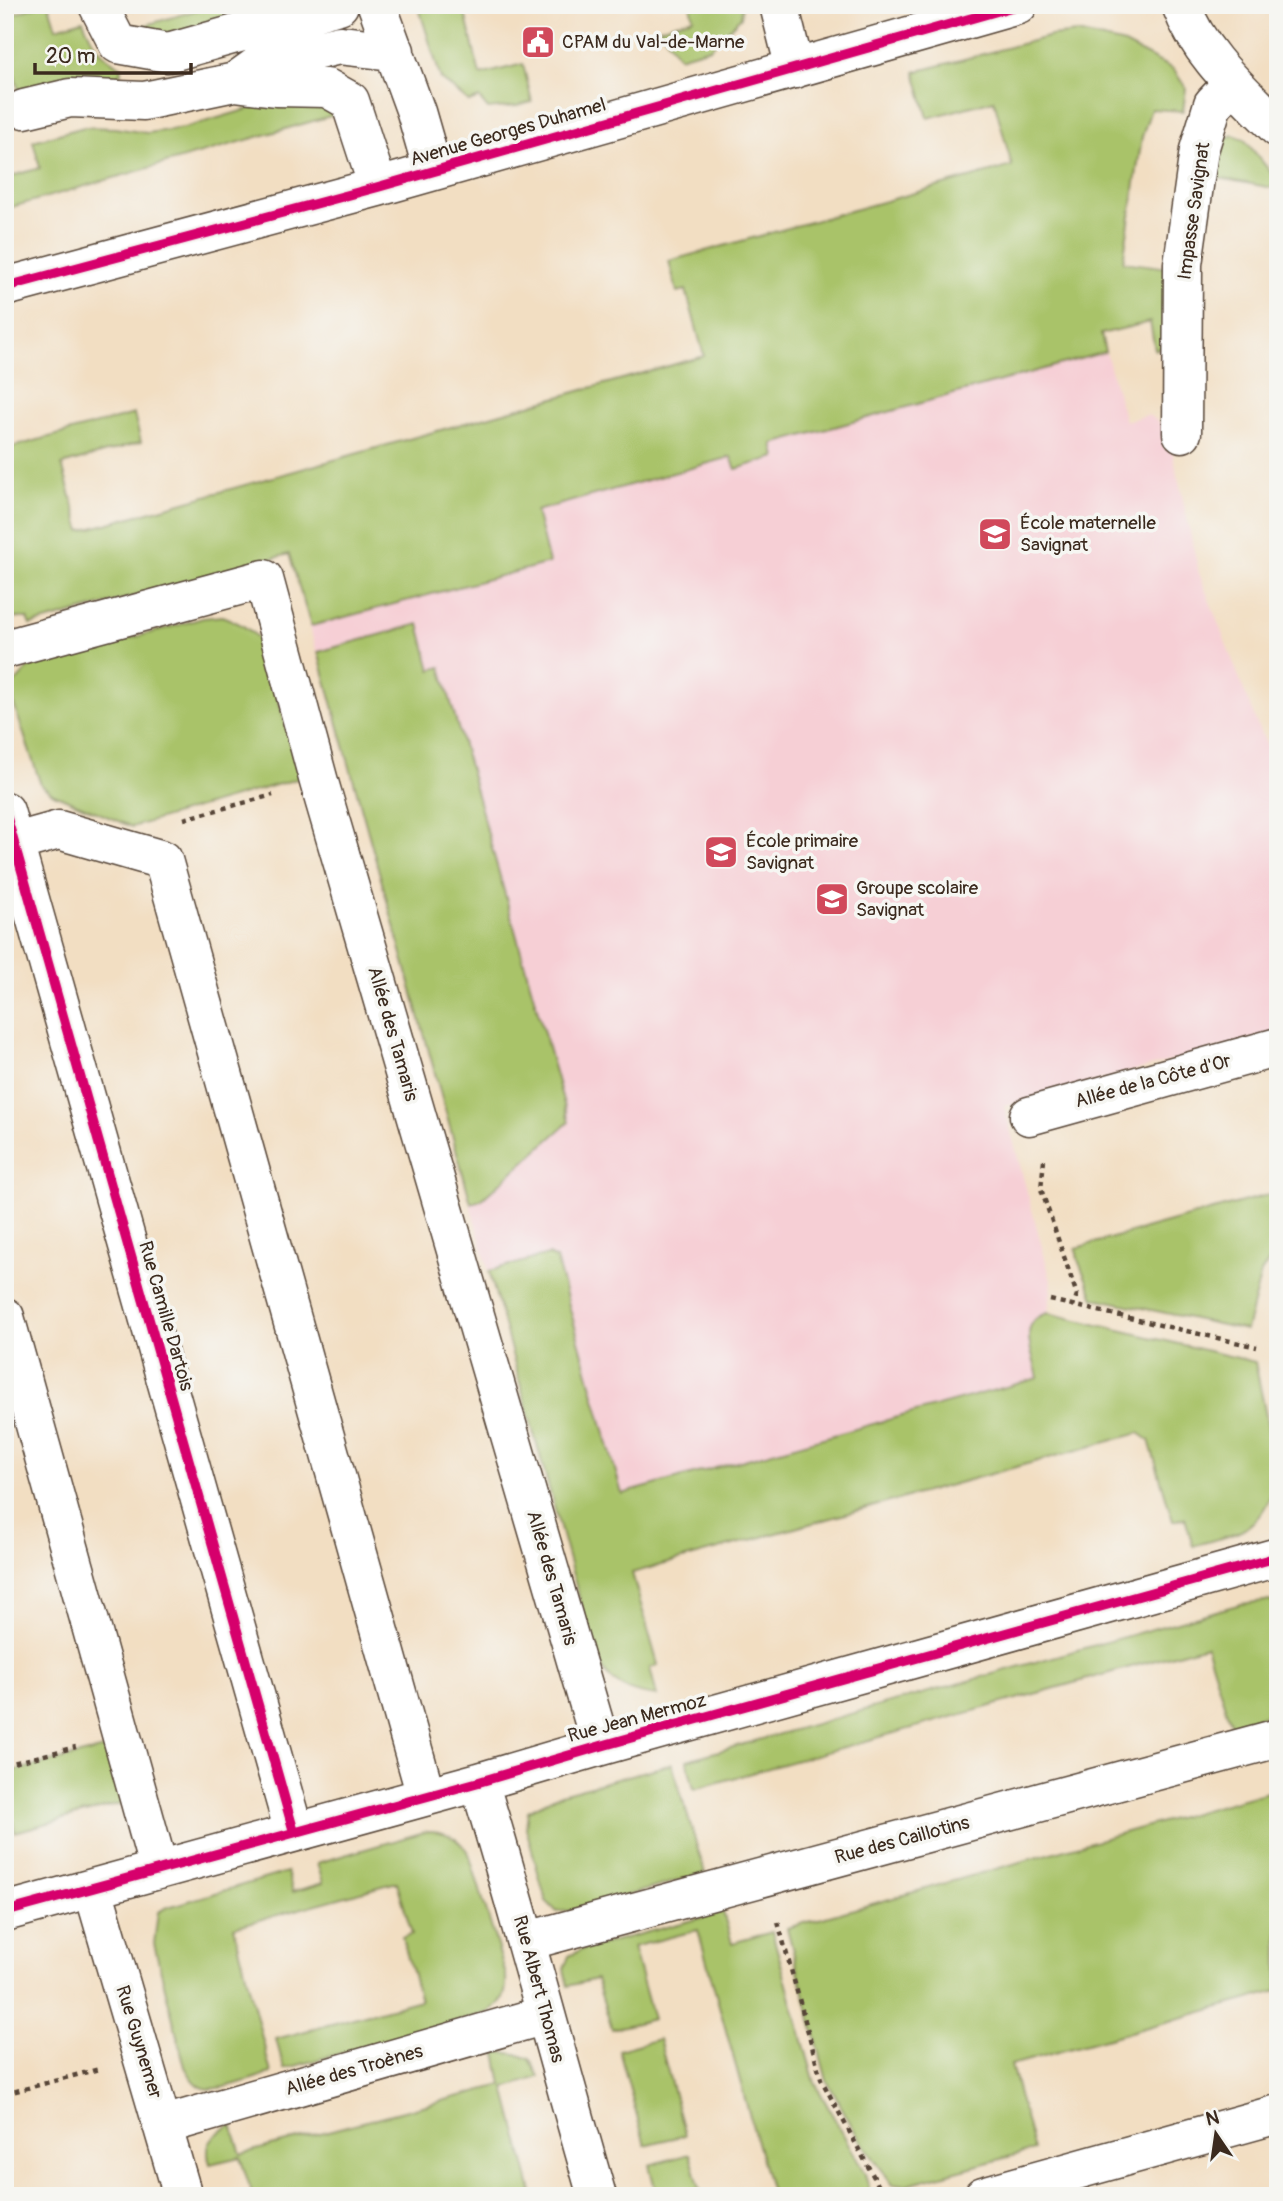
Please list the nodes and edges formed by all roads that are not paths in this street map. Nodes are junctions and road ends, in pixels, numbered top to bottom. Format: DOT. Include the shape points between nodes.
graph roads {
  1 [pos="98,5"];
  2 [pos="339,5"];
  3 [pos="377,5"];
  4 [pos="779,5"];
  5 [pos="1018,5"];
  6 [pos="1181,5"];
  7 [pos="395,51"];
  8 [pos="795,69"];
  9 [pos="234,82"];
  10 [pos="1233,83"];
  11 [pos="24,109"];
  12 [pos="1278,128"];
  13 [pos="433,171"];
  14 [pos="378,187"];
  15 [pos="5,287"];
  16 [pos="1182,433"];
  17 [pos="5,649"];
  18 [pos="8,833"];
  19 [pos="1278,1047"];
  20 [pos="1033,1114"];
  21 [pos="5,1317"];
  22 [pos="1278,1557"];
  23 [pos="1278,1738"];
  24 [pos="601,1746"];
  25 [pos="479,1782"];
  26 [pos="426,1796"];
  27 [pos="293,1832"];
  28 [pos="159,1870"];
  29 [pos="93,1889"];
  30 [pos="5,1912"];
  31 [pos="527,1941"];
  32 [pos="545,2015"];
  33 [pos="1278,2114"];
  34 [pos="164,2125"];
  35 [pos="183,2196"];
  36 [pos="597,2196"];
  37 [pos="983,2196"];
  1 -- 2 [label="street" via="118,44 167,53"];
  3 -- 7 [label="street"];
  4 -- 8 [label="street"];
  5 -- 8 [label="street, Avenue Georges Duhamel"];
  6 -- 10 [label="street" via="1188,24"];
  7 -- 9 [label="street" via="339,45 260,64"];
  7 -- 13 [label="street"];
  8 -- 13 [label="street, Avenue Georges Duhamel"];
  9 -- 11 [label="street" via="144,101 70,98"];
  9 -- 14 [label="street" via="327,88 350,101"];
  10 -- 12 [label="street"];
  10 -- 16 [label="street, Impasse Savignat" via="1213,104 1198,162 1183,264"];
  13 -- 14 [label="street, Avenue Georges Duhamel"];
  14 -- 15 [label="street, Avenue Georges Duhamel"];
  17 -- 24 [label="street, Allée des Tamaris" via="264,579"];
  18 -- 26 [label="street" via="59,830 163,860"];
  18 -- 27 [label="street, Rue Camille Dartois"];
  19 -- 20 [label="street, Allée de la Côte d'Or"];
  21 -- 28 [label="street"];
  22 -- 24 [label="street, Rue Jean Mermoz"];
  23 -- 31 [label="street, Rue des Caillotins"];
  24 -- 25 [label="street, Rue Jean Mermoz"];
  25 -- 26 [label="street, Rue Jean Mermoz"];
  25 -- 31 [label="street, Rue Albert Thomas"];
  26 -- 27 [label="street, Rue Jean Mermoz"];
  27 -- 28 [label="street, Rue Jean Mermoz"];
  28 -- 29 [label="street, Rue Jean Mermoz"];
  29 -- 30 [label="street, Rue Jean Mermoz"];
  29 -- 34 [label="street, Rue Guynemer"];
  31 -- 32 [label="street, Rue Albert Thomas"];
  32 -- 34 [label="street, Allée des Troènes"];
  32 -- 36 [label="street, Rue Albert Thomas"];
  33 -- 37 [label="street"];
  34 -- 35 [label="street, Rue Guynemer"];
}
